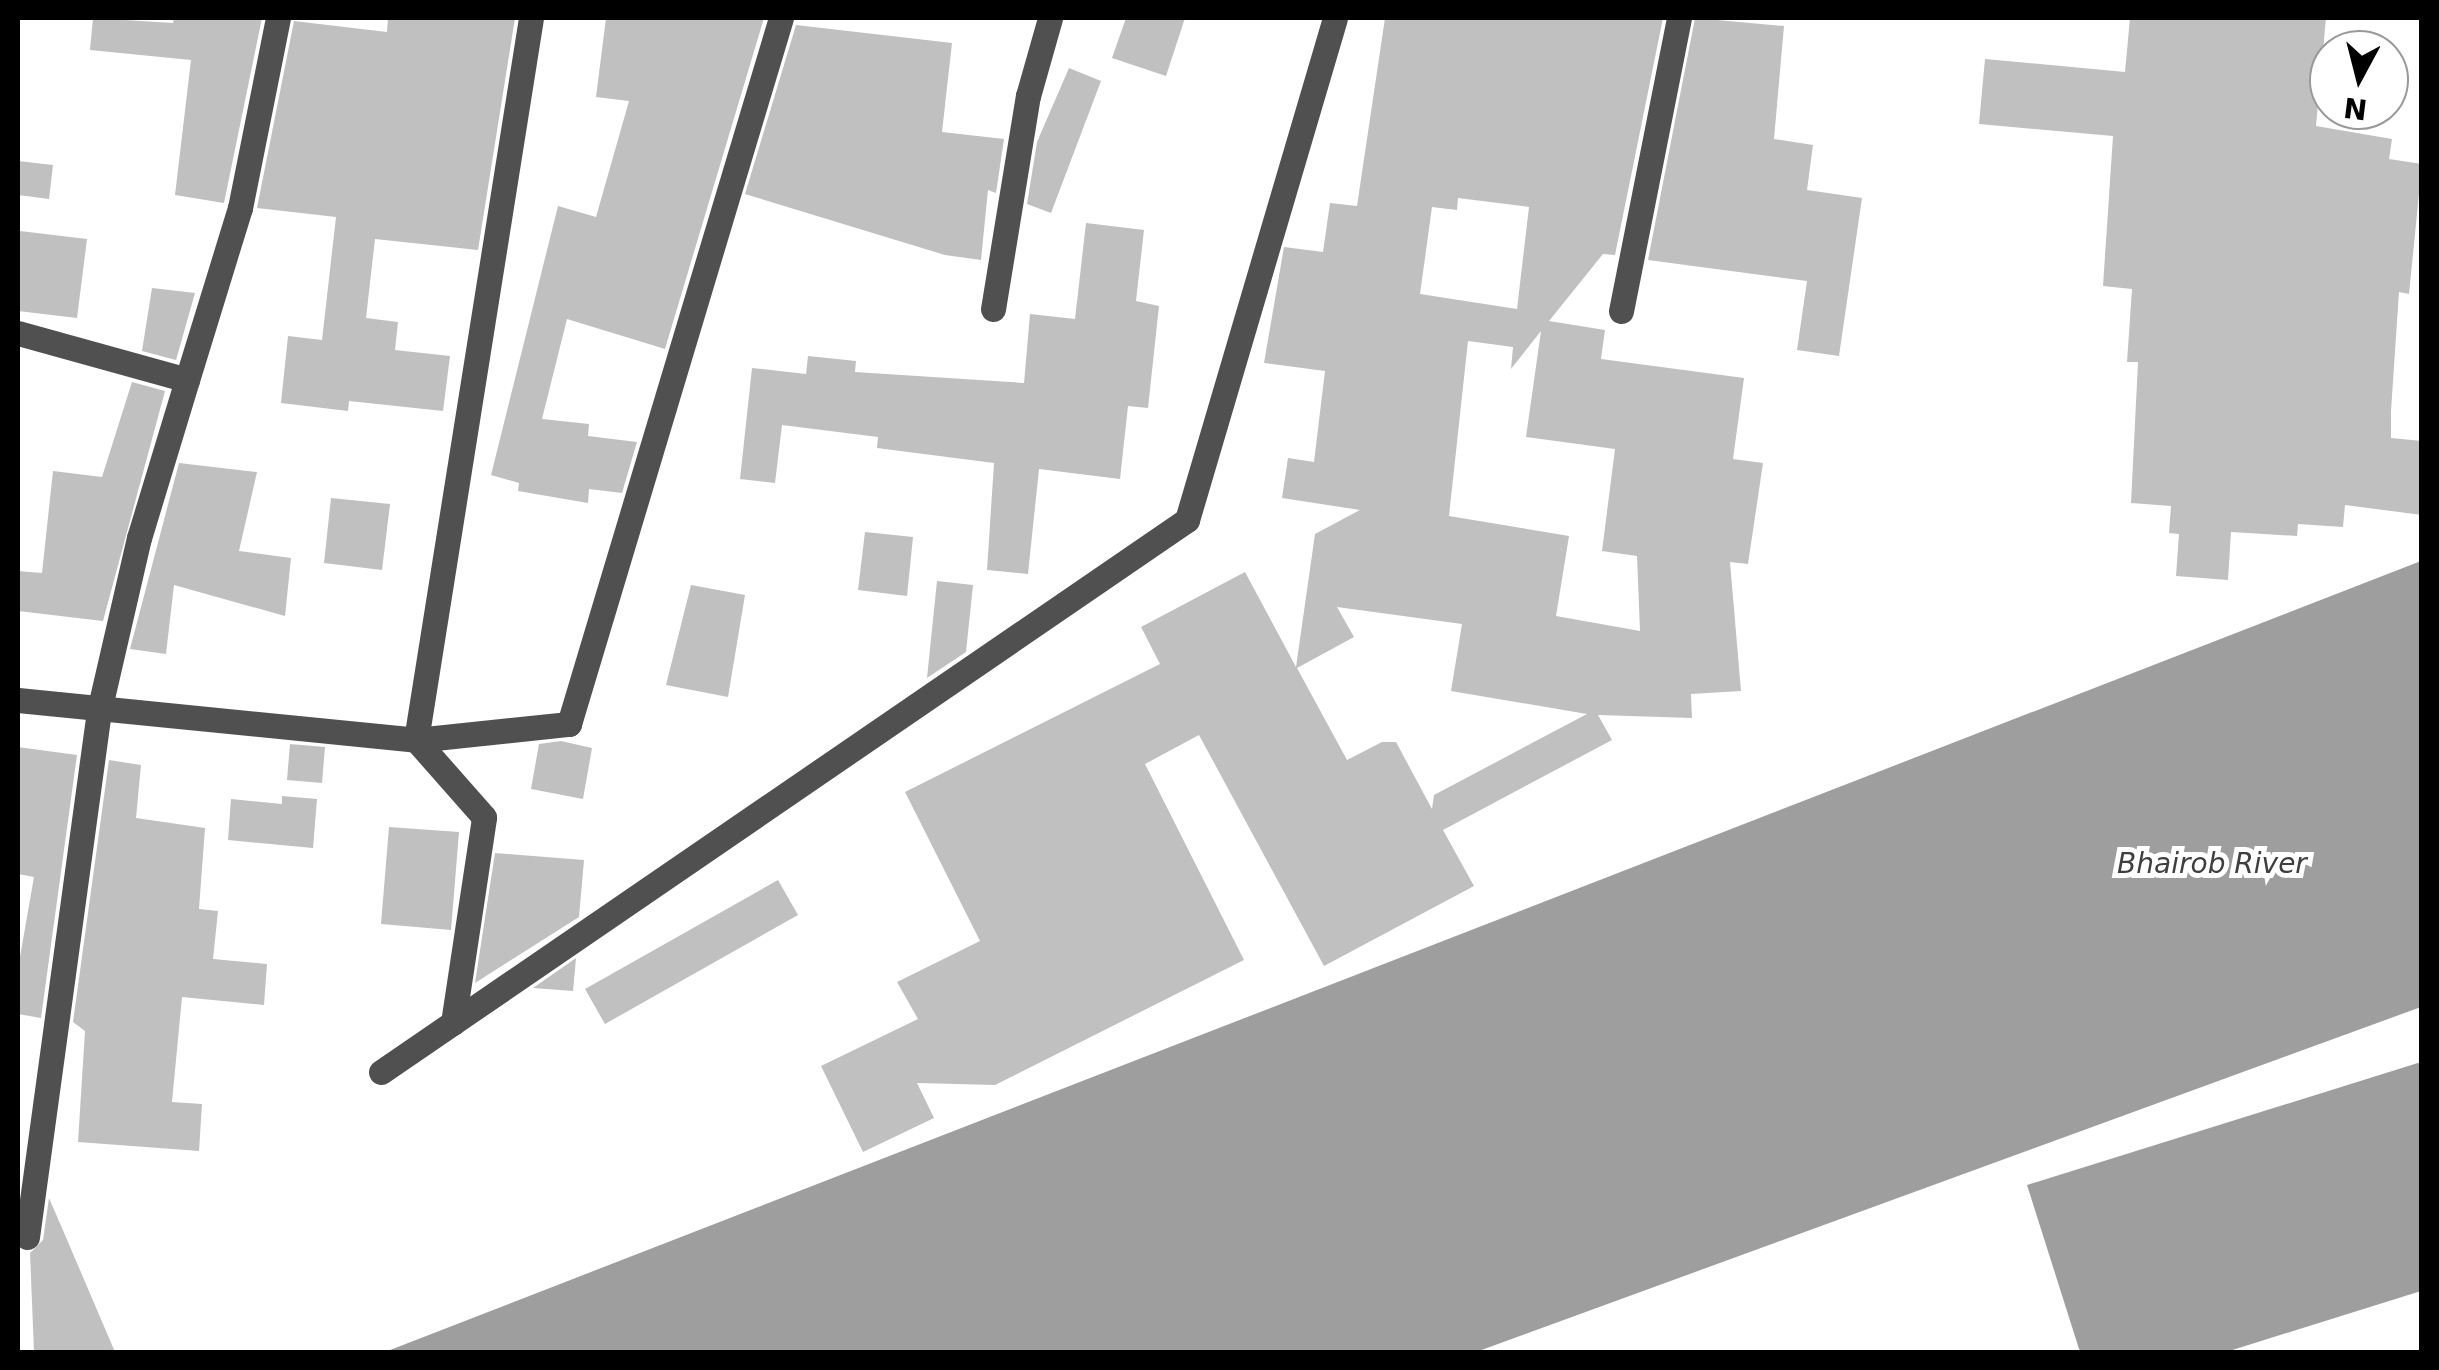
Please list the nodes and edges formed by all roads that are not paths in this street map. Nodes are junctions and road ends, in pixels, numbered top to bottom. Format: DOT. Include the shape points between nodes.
graph roads {
  1 [pos="278,18"];
  2 [pos="531,18"];
  3 [pos="780,18"];
  4 [pos="1050,18"];
  5 [pos="1335,18"];
  6 [pos="1679,18"];
  7 [pos="993,309"];
  8 [pos="1620,311"];
  9 [pos="18,333"];
  10 [pos="188,380"];
  11 [pos="18,700"];
  12 [pos="99,711"];
  13 [pos="416,740"];
  14 [pos="453,1022"];
  15 [pos="380,1072"];
  16 [pos="27,1237"];
  1 -- 10 [label="street" via="240,208"];
  2 -- 13 [label="street"];
  3 -- 13 [label="street" via="568,724"];
  4 -- 7 [label="street" via="1028,96"];
  5 -- 14 [label="street" via="1187,520"];
  6 -- 8 [label="street"];
  9 -- 10 [label="street"];
  10 -- 12 [label="street" via="139,538"];
  11 -- 12 [label="street"];
  12 -- 13 [label="street"];
  12 -- 16 [label="street"];
  13 -- 14 [label="street" via="484,818"];
  14 -- 15 [label="street"];
}
